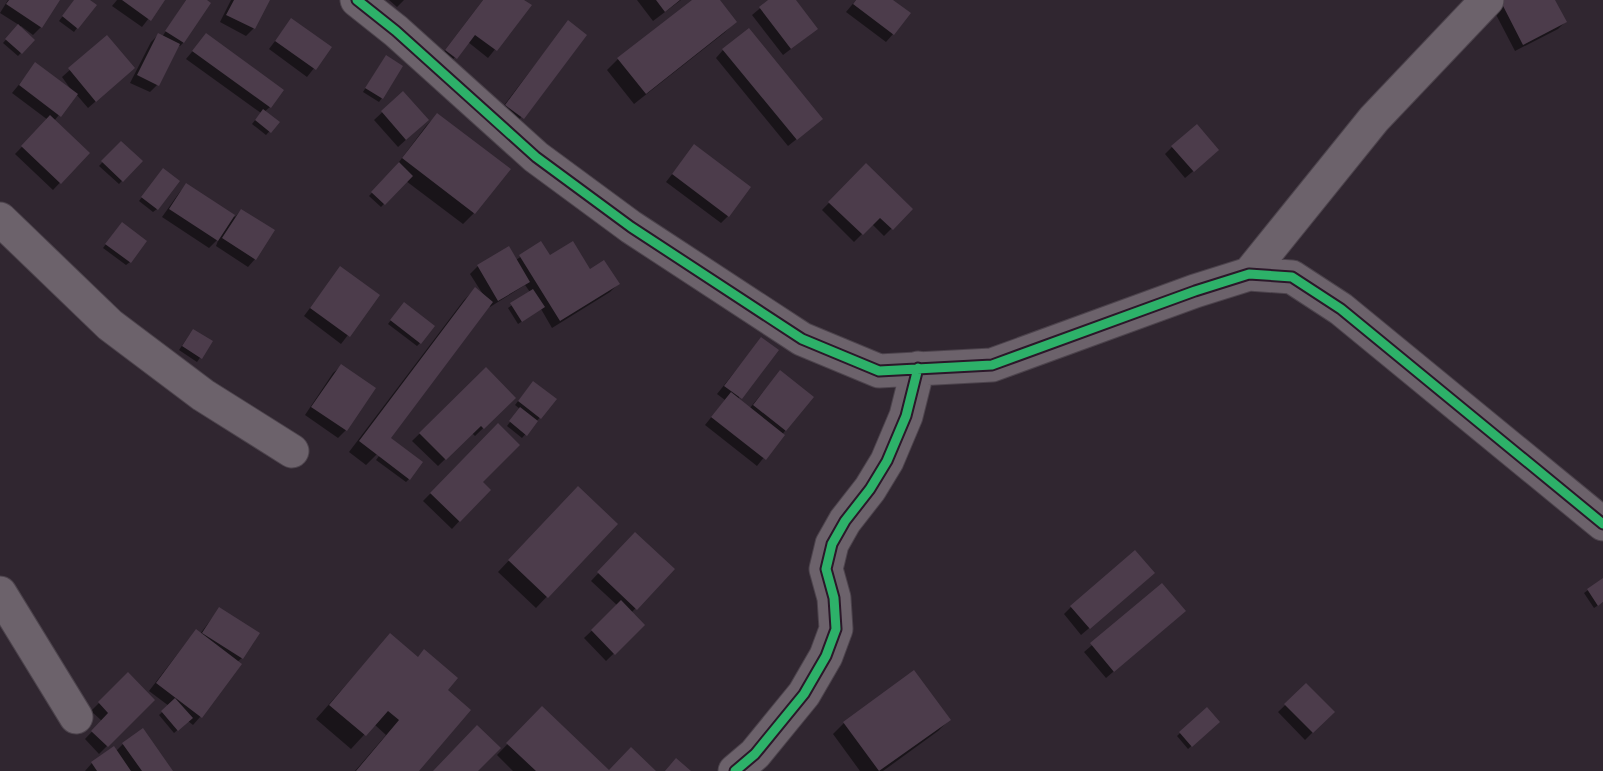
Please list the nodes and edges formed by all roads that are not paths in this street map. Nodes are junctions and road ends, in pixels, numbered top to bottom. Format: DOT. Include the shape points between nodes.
graph roads {
  1 [pos="357,0"];
  2 [pos="1487,0"];
  3 [pos="0,219"];
  4 [pos="1249,274"];
  5 [pos="918,368"];
  6 [pos="292,451"];
  7 [pos="1603,524"];
  8 [pos="0,593"];
  9 [pos="76,717"];
  10 [pos="735,771"];
  1 -- 5 [label="street" via="536,157 672,254 802,339 879,371"];
  2 -- 4 [label="street" via="1374,119"];
  3 -- 6 [label="street" via="110,325 203,395"];
  4 -- 5 [label="street" via="992,365"];
  4 -- 7 [label="street" via="1292,278 1341,309"];
  5 -- 10 [label="street" via="906,416 887,461 832,544 826,569 834,598 836,629 826,656 804,694 755,754"];
  8 -- 9 [label="street"];
}
